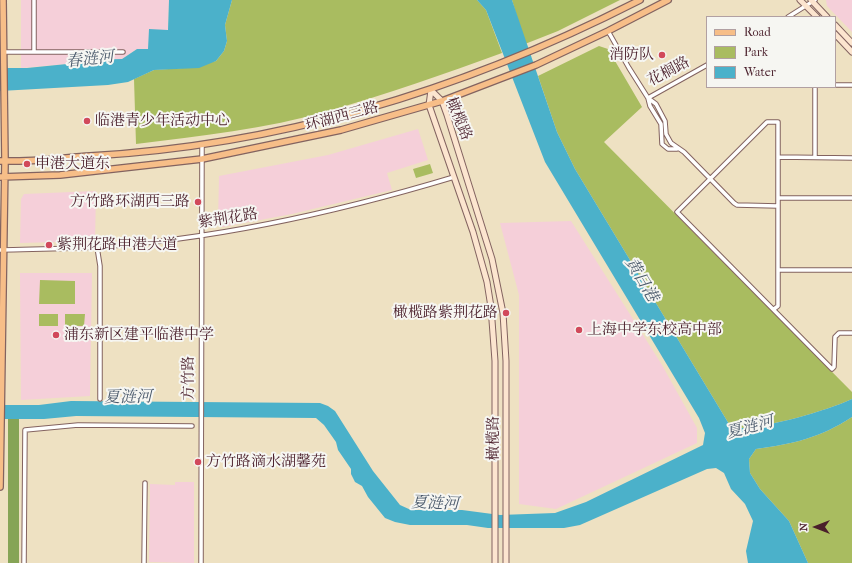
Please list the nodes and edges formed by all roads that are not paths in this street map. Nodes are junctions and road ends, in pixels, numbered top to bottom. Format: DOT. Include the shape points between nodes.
graph roads {
  1 [pos="3,0"];
  2 [pos="34,0"];
  3 [pos="640,0"];
  4 [pos="668,0"];
  5 [pos="800,0"];
  6 [pos="813,1"];
  7 [pos="806,6"];
  8 [pos="790,16"];
  9 [pos="816,16"];
  10 [pos="826,16"];
  11 [pos="836,26"];
  12 [pos="608,31"];
  13 [pos="836,35"];
  14 [pos="852,42"];
  15 [pos="4,52"];
  16 [pos="34,52"];
  17 [pos="123,52"];
  18 [pos="852,52"];
  19 [pos="706,66"];
  20 [pos="836,85"];
  21 [pos="852,85"];
  22 [pos="815,88"];
  23 [pos="431,90"];
  24 [pos="648,98"];
  25 [pos="442,101"];
  26 [pos="429,105"];
  27 [pos="202,145"];
  28 [pos="677,149"];
  29 [pos="778,157"];
  30 [pos="815,157"];
  31 [pos="852,158"];
  32 [pos="202,159"];
  33 [pos="2,161"];
  34 [pos="2,177"];
  35 [pos="454,177"];
  36 [pos="710,179"];
  37 [pos="778,198"];
  38 [pos="852,198"];
  39 [pos="778,206"];
  40 [pos="202,236"];
  41 [pos="98,247"];
  42 [pos="1,250"];
  43 [pos="778,270"];
  44 [pos="852,270"];
  45 [pos="774,310"];
  46 [pos="852,333"];
  47 [pos="100,399"];
  48 [pos="0,403"];
  49 [pos="0,420"];
  50 [pos="192,426"];
  51 [pos="145,483"];
  52 [pos="0,487"];
  53 [pos="24,563"];
  54 [pos="144,563"];
  55 [pos="201,563"];
  56 [pos="495,563"];
  57 [pos="506,563"];
  1 -- 15 [label="main road"];
  2 -- 16 [label="street"];
  3 -- 23 [label="main road, 环湖西三路" via="574,33"];
  4 -- 12 [label="main road, 环湖西三路"];
  5 -- 7 [label="main road"];
  6 -- 7 [label="street"];
  6 -- 10 [label="main road"];
  7 -- 8 [label="street"];
  7 -- 9 [label="main road"];
  11 -- 14 [label="main road"];
  12 -- 24 [label="street, 花榈路"];
  12 -- 25 [label="main road, 环湖西三路" via="536,65"];
  13 -- 18 [label="main road"];
  15 -- 16 [label="street"];
  15 -- 33 [label="main road"];
  16 -- 17 [label="street"];
  19 -- 24 [label="street, 花榈路"];
  20 -- 21 [label="street"];
  22 -- 30 [label="street"];
  23 -- 25 [label="main road, 橄榄路"];
  23 -- 26 [label="main road, 橄榄路"];
  23 -- 27 [label="main road, 环湖西三路" via="303,126"];
  24 -- 28 [label="street" via="656,104 665,121 668,139"];
  24 -- 28 [label="street" via="661,124 662,144 668,149"];
  25 -- 26 [label="main road, 环湖西三路"];
  25 -- 57 [label="main road, 橄榄路" via="492,259 503,313 506,361"];
  26 -- 32 [label="main road, 环湖西三路" via="341,130"];
  26 -- 35 [label="main road, 橄榄路"];
  27 -- 32 [label="street, 方竹路"];
  27 -- 33 [label="main road, 环湖西三路" via="118,155"];
  28 -- 36 [label="street" via="684,152"];
  29 -- 30 [label="street"];
  29 -- 36 [label="street" via="778,122 767,122"];
  29 -- 37 [label="street"];
  30 -- 31 [label="street"];
  32 -- 34 [label="main road, 环湖西三路" via="60,175"];
  32 -- 40 [label="street, 方竹路"];
  33 -- 34 [label="main road"];
  34 -- 42 [label="main road"];
  35 -- 40 [label="street, 紫荆花路" via="285,221"];
  35 -- 56 [label="main road, 橄榄路" via="479,254 491,307 495,361"];
  36 -- 39 [label="street" via="737,205"];
  36 -- 45 [label="street" via="677,212"];
  37 -- 38 [label="street"];
  37 -- 39 [label="street"];
  39 -- 43 [label="street"];
  40 -- 41 [label="street, 紫荆花路"];
  40 -- 55 [label="street, 方竹路"];
  41 -- 42 [label="street, 紫荆花路"];
  41 -- 47 [label="street"];
  42 -- 48 [label="main road"];
  43 -- 44 [label="street"];
  43 -- 45 [label="street" via="778,306"];
  45 -- 46 [label="street" via="832,369 835,337 839,333"];
  48 -- 49 [label="main road"];
  49 -- 52 [label="main road"];
  50 -- 53 [label="street" via="78,425 25,430"];
  51 -- 54 [label="street"];
}
